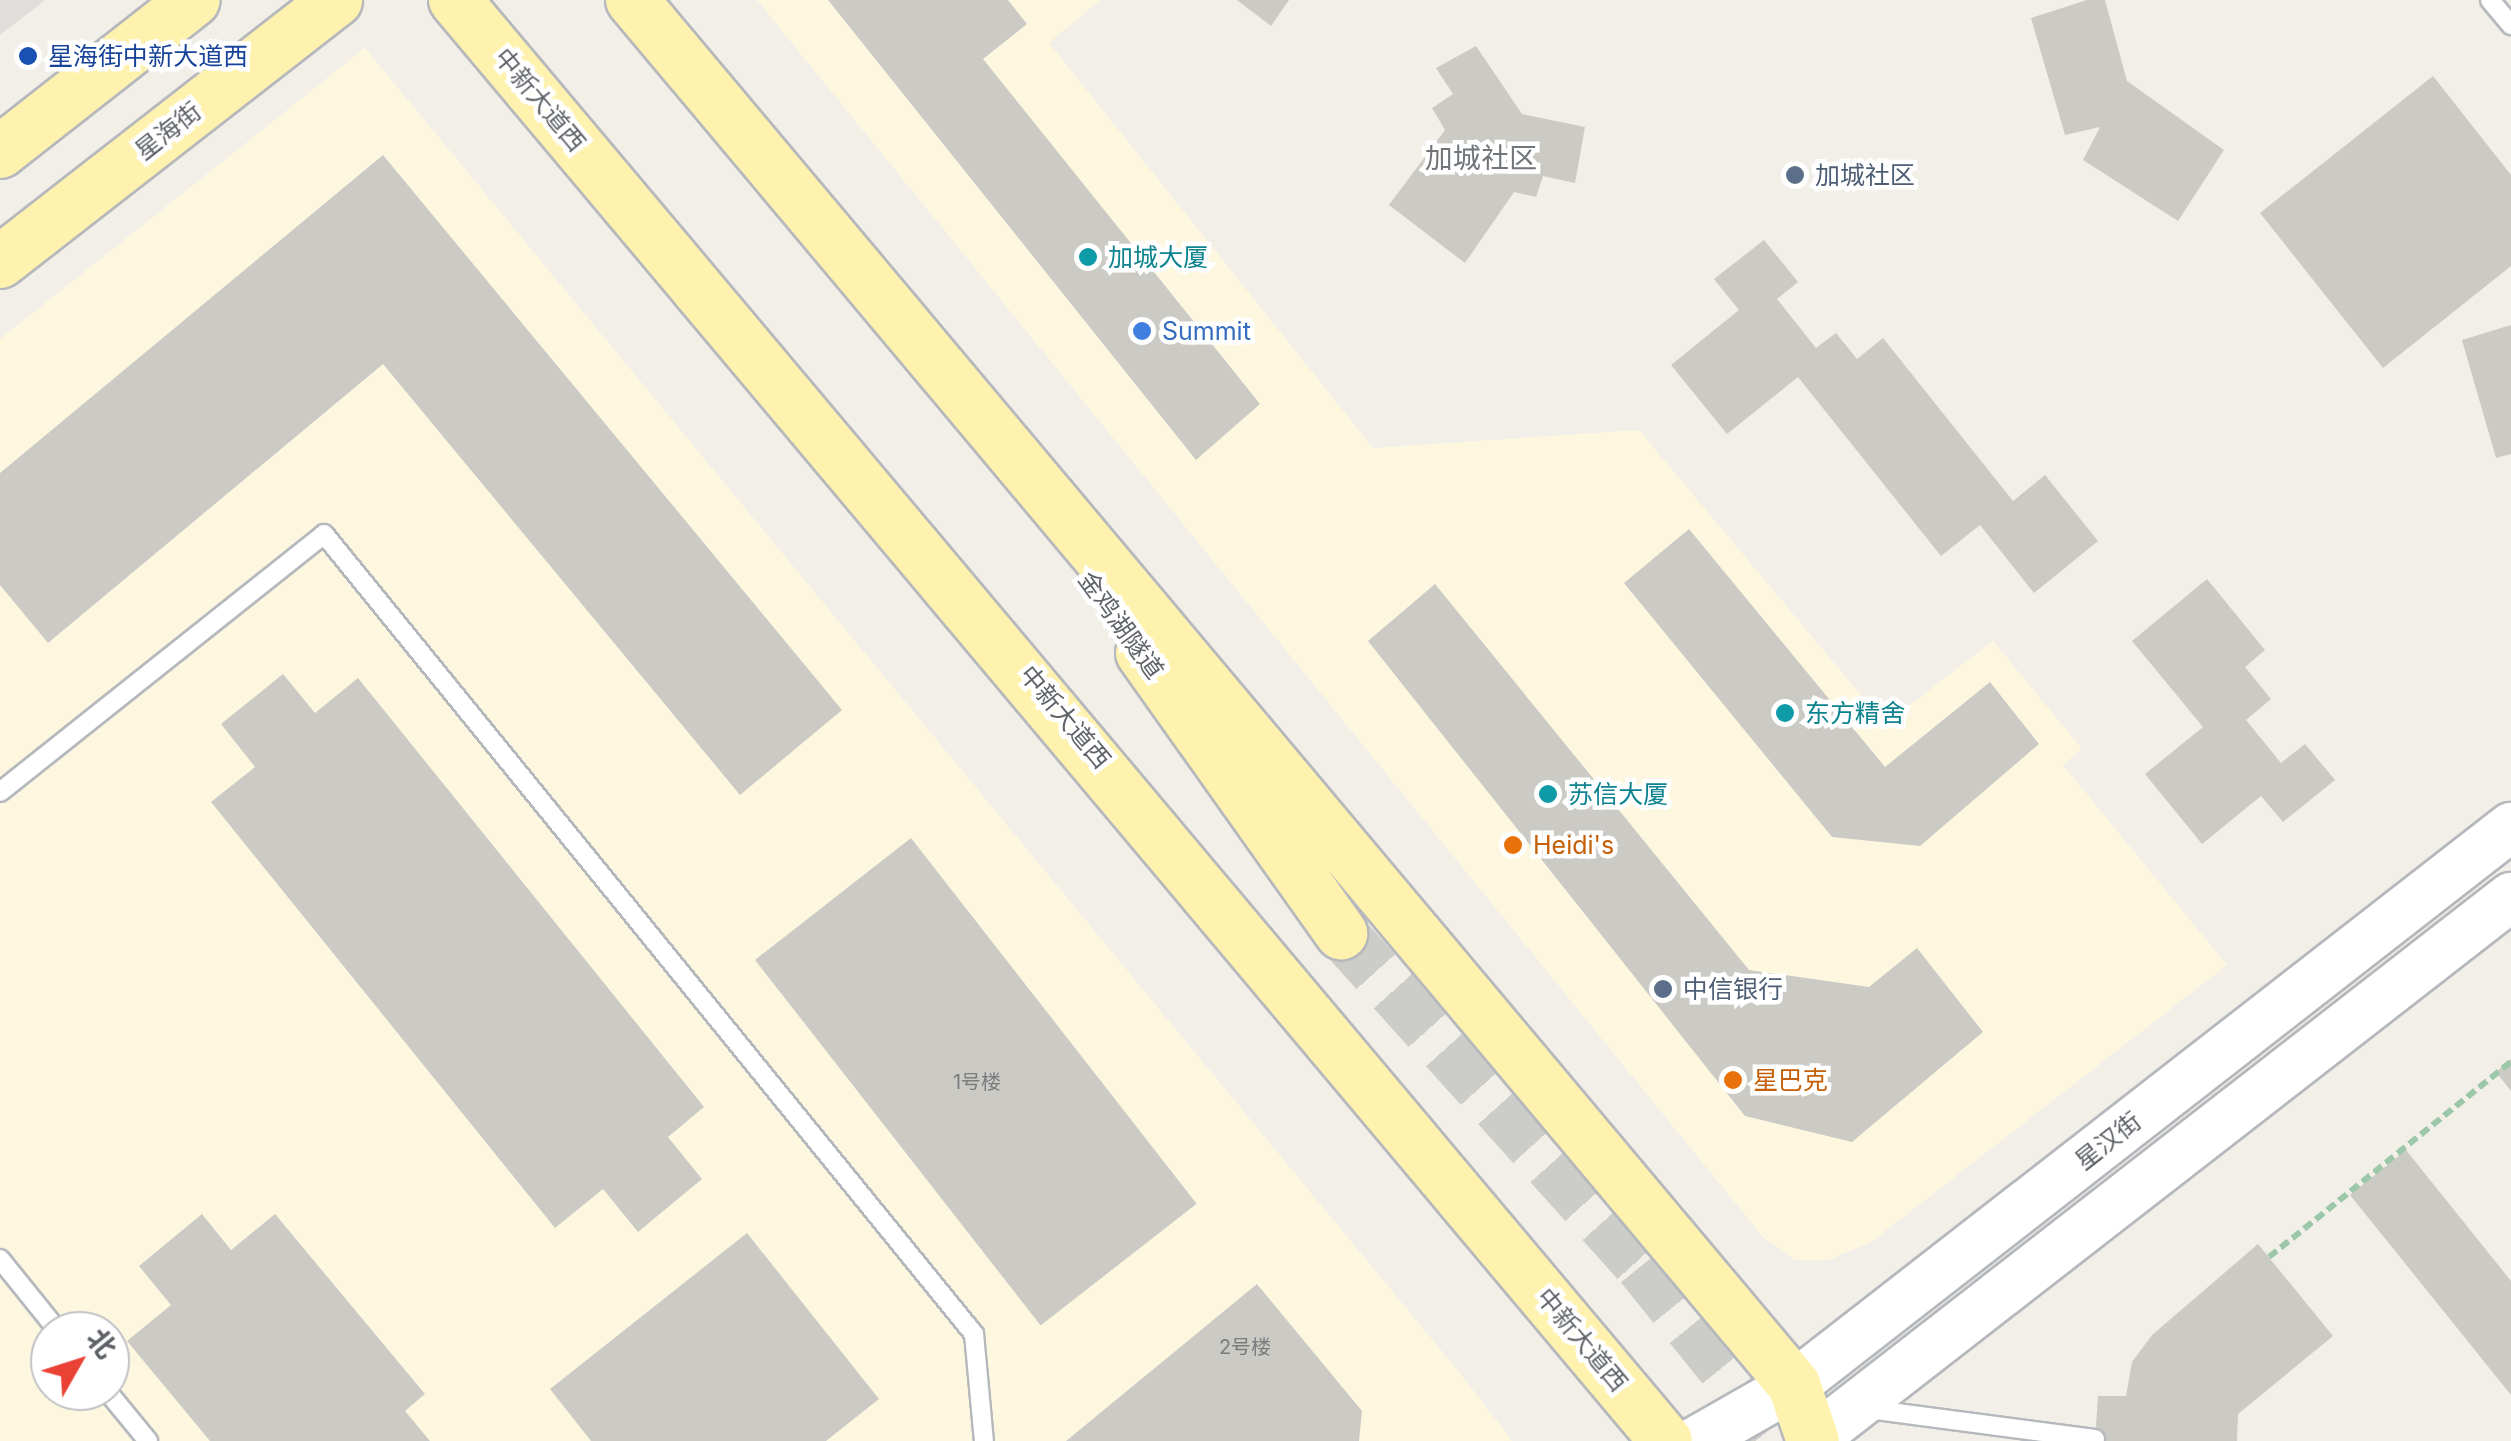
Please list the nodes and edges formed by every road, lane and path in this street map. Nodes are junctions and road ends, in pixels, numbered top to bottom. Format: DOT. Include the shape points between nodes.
graph roads {
  1 [pos="194,0"];
  2 [pos="336,0"];
  3 [pos="455,0"];
  4 [pos="632,0"];
  5 [pos="2490,0"];
  6 [pos="2511,26"];
  7 [pos="0,152"];
  8 [pos="0,262"];
  9 [pos="902,317"];
  10 [pos="0,792"];
  11 [pos="2511,827"];
  12 [pos="2511,897"];
  13 [pos="1341,933"];
  14 [pos="2511,1062"];
  15 [pos="2269,1257"];
  16 [pos="0,1260"];
  17 [pos="42,1311"];
  18 [pos="1794,1385"];
  19 [pos="1862,1408"];
  20 [pos="123,1411"];
  21 [pos="2096,1440"];
  22 [pos="148,1441"];
  23 [pos="984,1441"];
  24 [pos="1666,1441"];
  25 [pos="1696,1441"];
  26 [pos="1812,1441"];
  1 -- 7 [label="main road"];
  2 -- 8 [label="main road, 星海街"];
  3 -- 24 [label="main road, 中新大道西"];
  4 -- 9 [label="main road"];
  5 -- 6 [label="lane"];
  9 -- 13 [label="main road, 金鸡湖隧道"];
  9 -- 18 [label="main road"];
  10 -- 23 [label="lane" via="324,534 974,1334"];
  11 -- 18 [label="main road, 星汉街"];
  12 -- 19 [label="main road"];
  14 -- 15 [label="path"];
  16 -- 17 [label="lane"];
  18 -- 25 [label="main road, 星汉街"];
  18 -- 26 [label="main road"];
  19 -- 21 [label="lane"];
  19 -- 26 [label="main road"];
  20 -- 22 [label="lane"];
}
